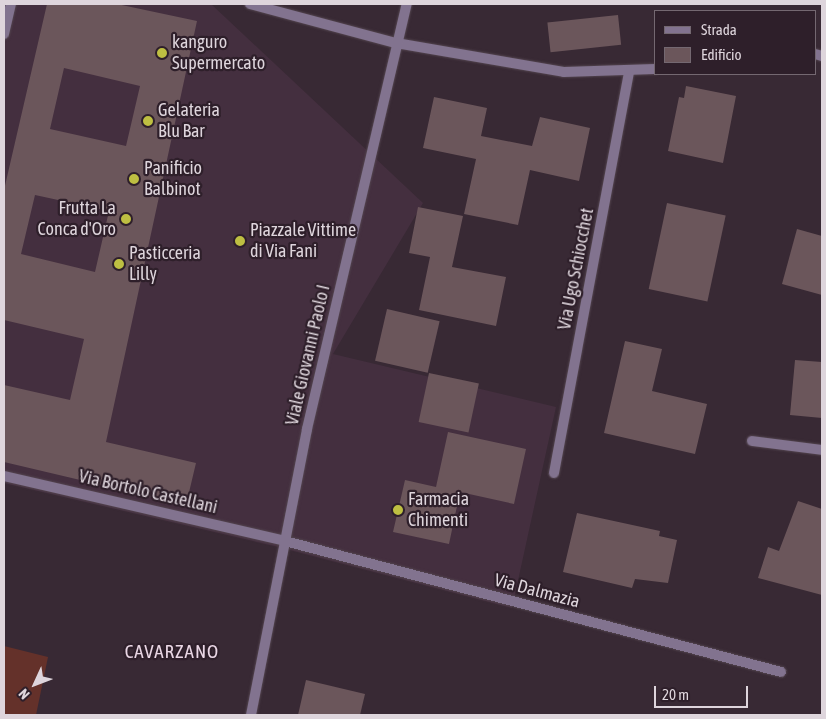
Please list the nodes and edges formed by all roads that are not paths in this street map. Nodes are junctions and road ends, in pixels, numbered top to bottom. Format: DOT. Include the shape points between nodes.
graph roads {
  1 [pos="11,4"];
  2 [pos="250,4"];
  3 [pos="407,4"];
  4 [pos="4,34"];
  5 [pos="396,43"];
  6 [pos="654,69"];
  7 [pos="629,71"];
  8 [pos="752,441"];
  9 [pos="822,450"];
  10 [pos="554,473"];
  11 [pos="4,476"];
  12 [pos="285,541"];
  13 [pos="782,672"];
  14 [pos="251,715"];
  1 -- 4 [label="street"];
  2 -- 5 [label="street"];
  3 -- 5 [label="street, Viale Giovanni Paolo I"];
  5 -- 7 [label="street" via="564,72"];
  5 -- 12 [label="street, Viale Giovanni Paolo I"];
  6 -- 7 [label="street"];
  7 -- 10 [label="street, Via Ugo Schiocchet"];
  8 -- 9 [label="street"];
  11 -- 12 [label="street, Via Bortolo Castellani"];
  12 -- 13 [label="street, Via Dalmazia"];
  12 -- 14 [label="street, Viale Giovanni Paolo I"];
}
